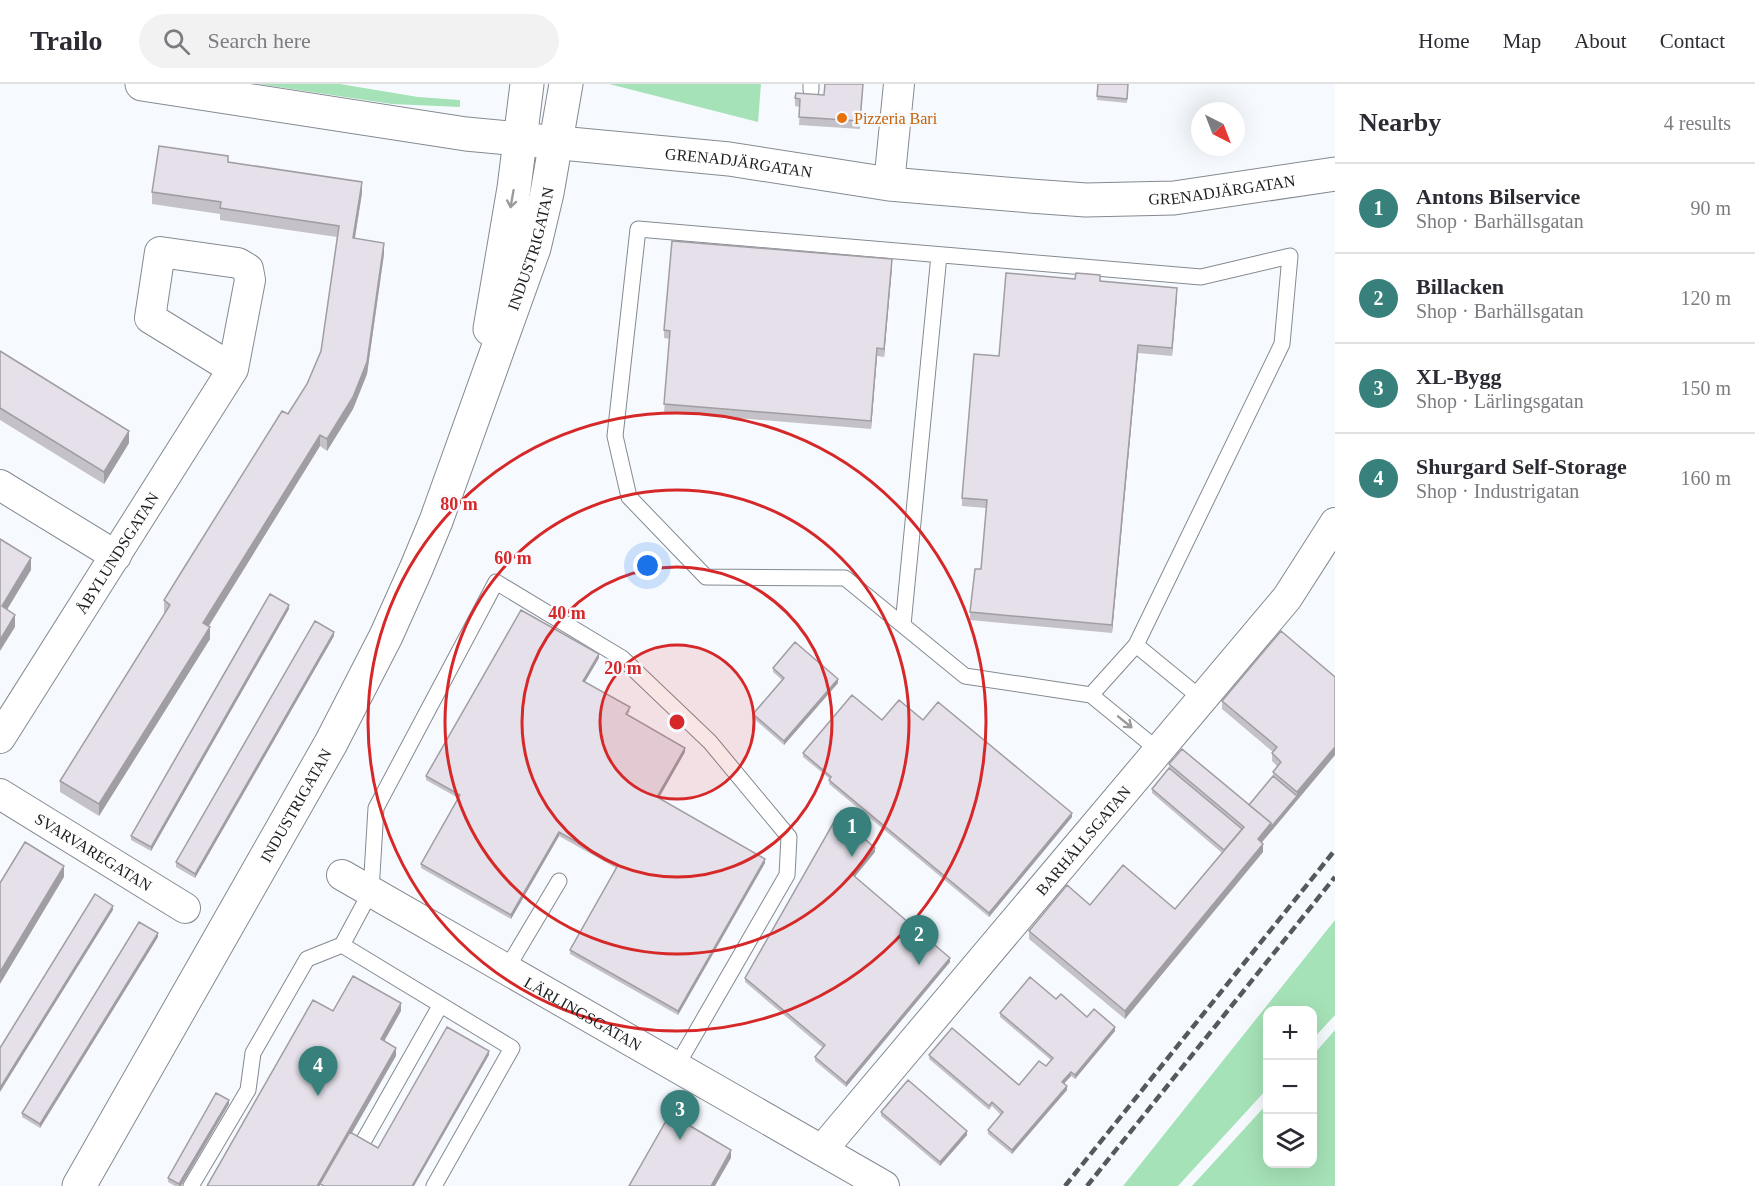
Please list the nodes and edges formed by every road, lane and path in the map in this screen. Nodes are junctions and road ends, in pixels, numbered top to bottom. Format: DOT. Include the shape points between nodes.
graph roads {
  1 [pos="142,84"];
  2 [pos="526,84"];
  3 [pos="566,84"];
  4 [pos="899,84"];
  5 [pos="520,141"];
  6 [pos="556,144"];
  7 [pos="1335,174"];
  8 [pos="889,184"];
  9 [pos="939,255"];
  10 [pos="233,369"];
  11 [pos="476,408"];
  12 [pos="0,485"];
  13 [pos="1335,523"];
  14 [pos="116,556"];
  15 [pos="903,625"];
  16 [pos="1136,645"];
  17 [pos="1091,695"];
  18 [pos="1202,699"];
  19 [pos="0,738"];
  20 [pos="1158,750"];
  21 [pos="0,794"];
  22 [pos="342,875"];
  23 [pos="559,881"];
  24 [pos="371,891"];
  25 [pos="186,908"];
  26 [pos="342,945"];
  27 [pos="506,970"];
  28 [pos="440,1006"];
  29 [pos="676,1067"];
  30 [pos="126,1103"];
  31 [pos="822,1150"];
  32 [pos="79,1186"];
  33 [pos="105,1186"];
  34 [pos="190,1186"];
  35 [pos="338,1186"];
  36 [pos="434,1186"];
  37 [pos="884,1186"];
  1 -- 5 [label="main road, GRENADJÄRGATAN"];
  2 -- 5 [label="main road, INDUSTRIGATAN"];
  3 -- 6 [label="main road, INDUSTRIGATAN"];
  4 -- 8 [label="street"];
  5 -- 6 [label="main road, GRENADJÄRGATAN"];
  5 -- 11 [label="main road, INDUSTRIGATAN, one-way"];
  6 -- 8 [label="main road, GRENADJÄRGATAN" via="729,159"];
  6 -- 11 [label="main road, INDUSTRIGATAN" via="534,248"];
  7 -- 8 [label="main road, GRENADJÄRGATAN" via="1222,193 1134,201"];
  9 -- 15 [label="lane"];
  9 -- 15 [label="lane" via="638,229 615,436 629,497 706,577 845,578"];
  9 -- 16 [label="lane" via="1201,277 1290,256 1282,344"];
  10 -- 14 [label="street, ÅBYLUNDSGATAN"];
  11 -- 30 [label="main road, INDUSTRIGATAN" via="436,521 386,636 331,743"];
  12 -- 14 [label="street"];
  13 -- 18 [label="street, BARHÄLLSGATAN" via="1287,598"];
  14 -- 19 [label="street, ÅBYLUNDSGATAN"];
  15 -- 17 [label="lane" via="965,676"];
  16 -- 17 [label="lane"];
  16 -- 18 [label="lane"];
  17 -- 20 [label="lane, one-way"];
  18 -- 20 [label="street, BARHÄLLSGATAN"];
  20 -- 31 [label="street, BARHÄLLSGATAN"];
  21 -- 25 [label="street, SVARVAREGATAN"];
  22 -- 24 [label="street, LÄRLINGSGATAN"];
  23 -- 27 [label="lane"];
  24 -- 26 [label="lane"];
  24 -- 27 [label="street, LÄRLINGSGATAN"];
  24 -- 29 [label="lane" via="376,808 496,582 622,658 710,742 789,837 787,875"];
  26 -- 28 [label="lane"];
  26 -- 34 [label="lane" via="307,959 253,1053 248,1090"];
  27 -- 29 [label="street, LÄRLINGSGATAN"];
  28 -- 35 [label="lane"];
  28 -- 36 [label="lane" via="512,1048"];
  29 -- 31 [label="street, LÄRLINGSGATAN"];
  30 -- 32 [label="main road, INDUSTRIGATAN"];
  30 -- 33 [label="main road"];
  31 -- 37 [label="street, LÄRLINGSGATAN"];
}
